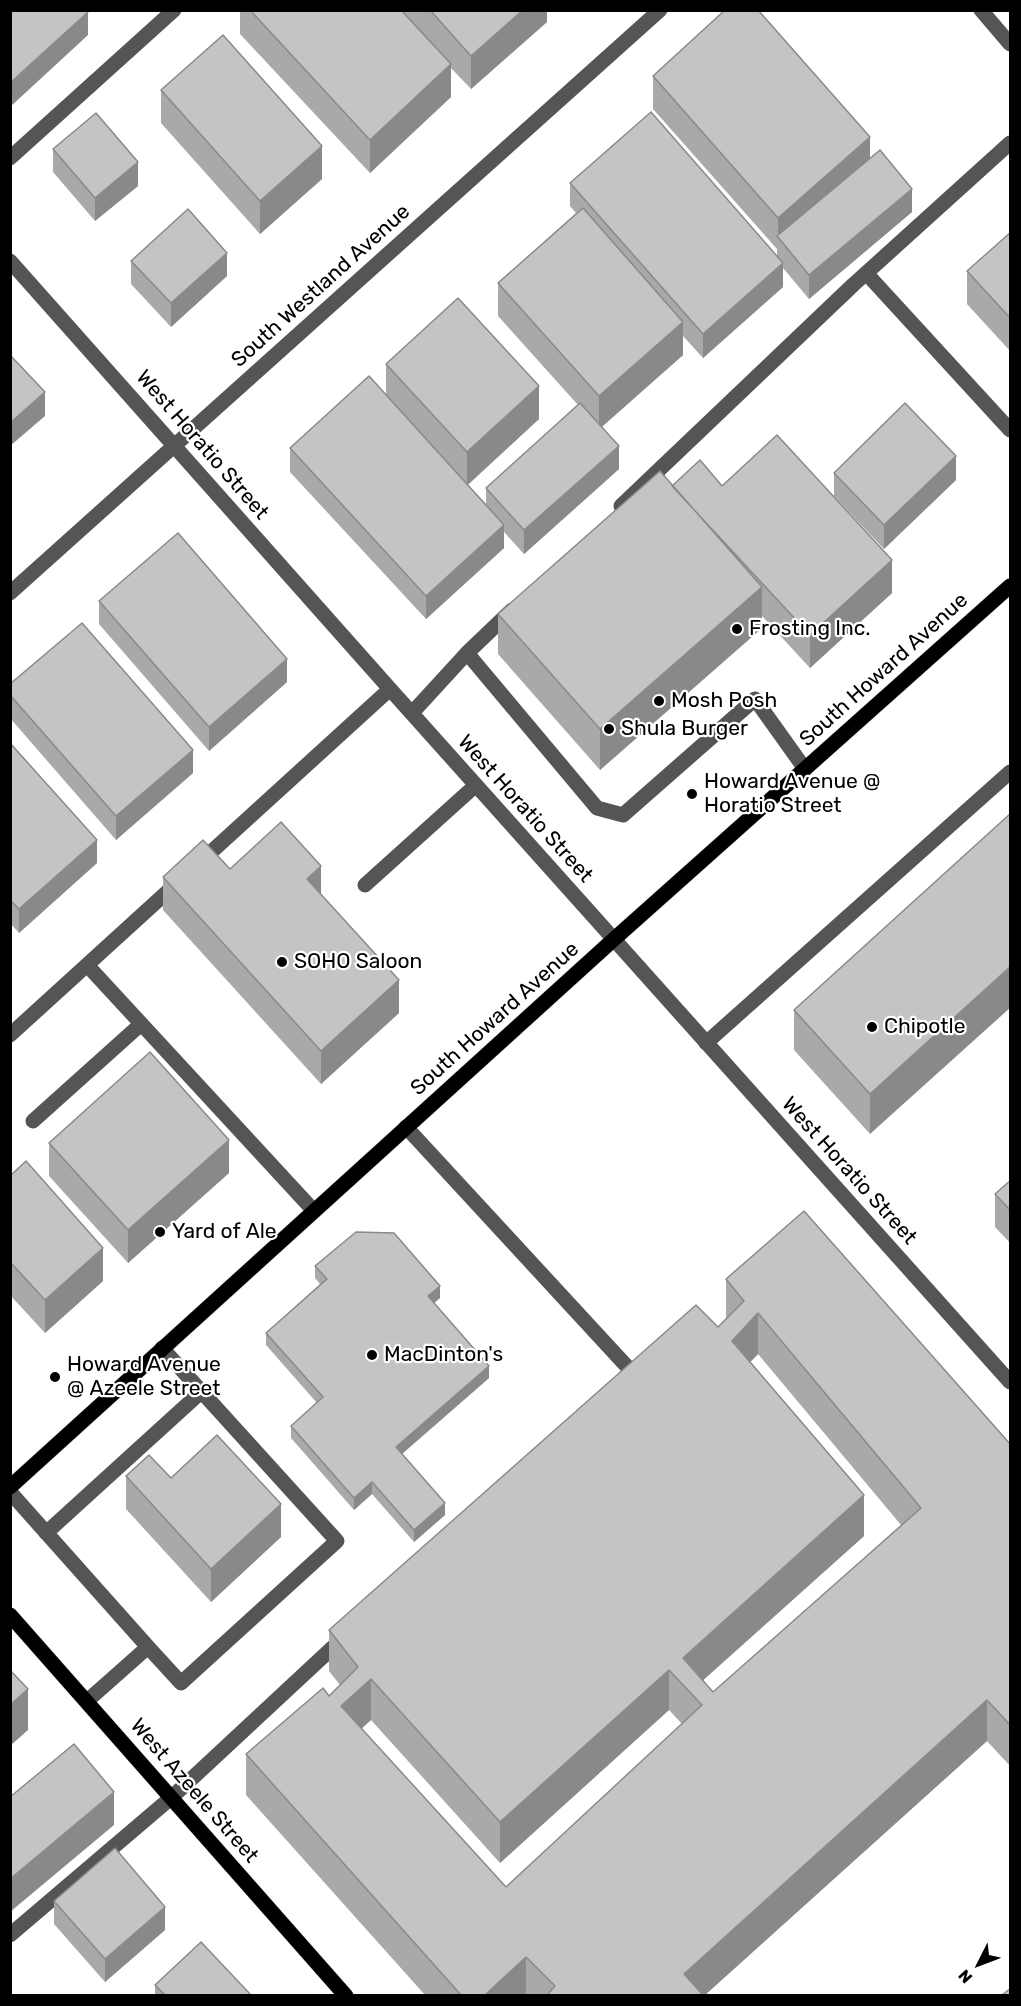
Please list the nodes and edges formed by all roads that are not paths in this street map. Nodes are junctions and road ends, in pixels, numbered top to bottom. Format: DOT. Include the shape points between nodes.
graph roads {
  1 [pos="174,10"];
  2 [pos="660,10"];
  3 [pos="981,10"];
  4 [pos="1011,44"];
  5 [pos="1011,143"];
  6 [pos="10,158"];
  7 [pos="10,261"];
  8 [pos="866,273"];
  9 [pos="1011,430"];
  10 [pos="175,446"];
  11 [pos="613,514"];
  12 [pos="1011,585"];
  13 [pos="10,593"];
  14 [pos="527,596"];
  15 [pos="467,653"];
  16 [pos="390,689"];
  17 [pos="412,713"];
  18 [pos="805,769"];
  19 [pos="1011,772"];
  20 [pos="476,785"];
  21 [pos="365,885"];
  22 [pos="613,940"];
  23 [pos="87,965"];
  24 [pos="140,1025"];
  25 [pos="10,1035"];
  26 [pos="706,1043"];
  27 [pos="33,1121"];
  28 [pos="406,1127"];
  29 [pos="314,1211"];
  30 [pos="162,1348"];
  31 [pos="1011,1382"];
  32 [pos="615,1388"];
  33 [pos="201,1392"];
  34 [pos="10,1487"];
  35 [pos="10,1492"];
  36 [pos="46,1533"];
  37 [pos="10,1615"];
  38 [pos="355,1627"];
  39 [pos="148,1647"];
  40 [pos="87,1701"];
  41 [pos="172,1797"];
  42 [pos="10,1935"];
  43 [pos="346,1995"];
  1 -- 6 [label="street"];
  2 -- 10 [label="street, South Westland Avenue"];
  3 -- 4 [label="street"];
  5 -- 8 [label="street"];
  7 -- 10 [label="street, West Horatio Street"];
  8 -- 9 [label="street"];
  8 -- 11 [label="street"];
  10 -- 13 [label="street, South Westland Avenue"];
  10 -- 16 [label="street, West Horatio Street"];
  12 -- 18 [label="main road, South Howard Avenue"];
  14 -- 15 [label="street"];
  15 -- 17 [label="street"];
  15 -- 18 [label="street" via="597,808 623,815 755,699"];
  16 -- 17 [label="street, West Horatio Street"];
  16 -- 23 [label="street"];
  17 -- 20 [label="street, West Horatio Street"];
  18 -- 22 [label="main road, South Howard Avenue"];
  19 -- 26 [label="street"];
  20 -- 21 [label="street"];
  20 -- 22 [label="street, West Horatio Street"];
  22 -- 26 [label="street, West Horatio Street"];
  22 -- 28 [label="main road, South Howard Avenue"];
  23 -- 24 [label="street"];
  23 -- 25 [label="street"];
  24 -- 27 [label="street"];
  24 -- 29 [label="street"];
  26 -- 31 [label="street, West Horatio Street"];
  28 -- 29 [label="main road, South Howard Avenue"];
  28 -- 32 [label="street" via="632,1372"];
  29 -- 30 [label="main road, South Howard Avenue"];
  30 -- 33 [label="street"];
  30 -- 34 [label="main road, South Howard Avenue"];
  33 -- 36 [label="street"];
  33 -- 39 [label="street" via="337,1541 181,1683"];
  35 -- 36 [label="street"];
  36 -- 39 [label="street"];
  37 -- 40 [label="main road, West Azeele Street"];
  38 -- 41 [label="street"];
  39 -- 40 [label="street"];
  40 -- 41 [label="main road, West Azeele Street"];
  41 -- 42 [label="street"];
  41 -- 43 [label="main road, West Azeele Street"];
}
